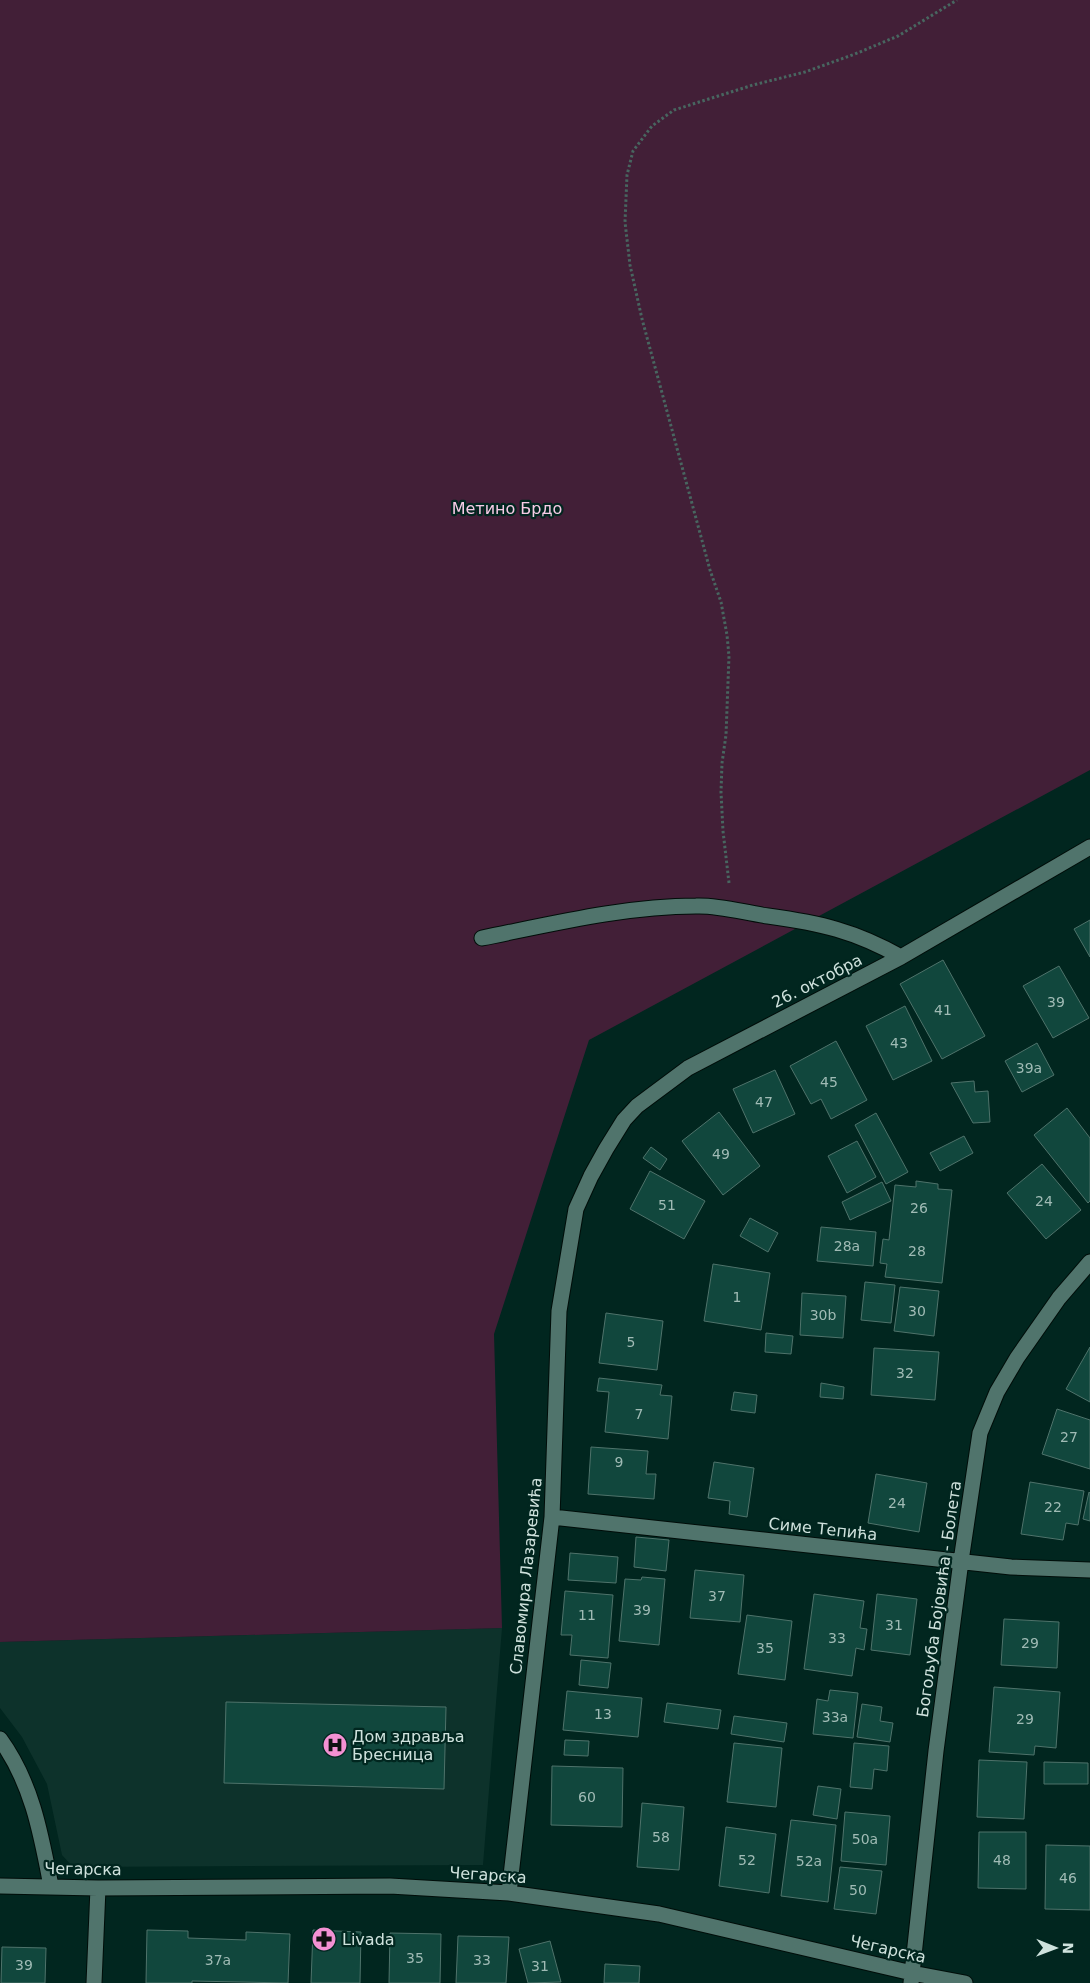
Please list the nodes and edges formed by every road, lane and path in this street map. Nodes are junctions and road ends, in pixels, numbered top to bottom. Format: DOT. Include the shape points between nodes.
graph roads {
  1 [pos="958,0"];
  2 [pos="1090,847"];
  3 [pos="733,910"];
  4 [pos="482,938"];
  5 [pos="901,957"];
  6 [pos="591,1176"];
  7 [pos="1090,1262"];
  8 [pos="552,1518"];
  9 [pos="961,1562"];
  10 [pos="1090,1570"];
  11 [pos="0,1739"];
  12 [pos="0,1886"];
  13 [pos="51,1886"];
  14 [pos="98,1888"];
  15 [pos="509,1893"];
  16 [pos="911,1978"];
  17 [pos="94,1983"];
  18 [pos="965,1983"];
  1 -- 3 [label="path" via="898,36 856,54 674,110 652,126 638,142 630,160 625,222 630,265 728,635 729,676 721,792"];
  2 -- 5 [label="street, 26. октобра"];
  3 -- 4 [label="street" via="698,905 647,909"];
  3 -- 5 [label="street" via="838,928"];
  5 -- 6 [label="street, 26. октобра" via="688,1068 637,1106 624,1120"];
  6 -- 8 [label="street, Славомира Лазаревића" via="576,1209 559,1310"];
  7 -- 9 [label="street, Богољуба Бојовића - Болета" via="1036,1329 997,1392 980,1433"];
  8 -- 9 [label="street, Симе Тепића"];
  8 -- 15 [label="street, Славомира Лазаревића"];
  9 -- 10 [label="street, Симе Тепића"];
  9 -- 16 [label="street, Богољуба Бојовића - Болета"];
  11 -- 13 [label="street" via="22,1776 32,1803"];
  12 -- 13 [label="street, Чегарска"];
  13 -- 14 [label="street, Чегарска"];
  14 -- 15 [label="street, Чегарска" via="390,1886"];
  14 -- 17 [label="street"];
  15 -- 16 [label="street, Чегарска" via="659,1914"];
  16 -- 18 [label="street, Чегарска"];
}
